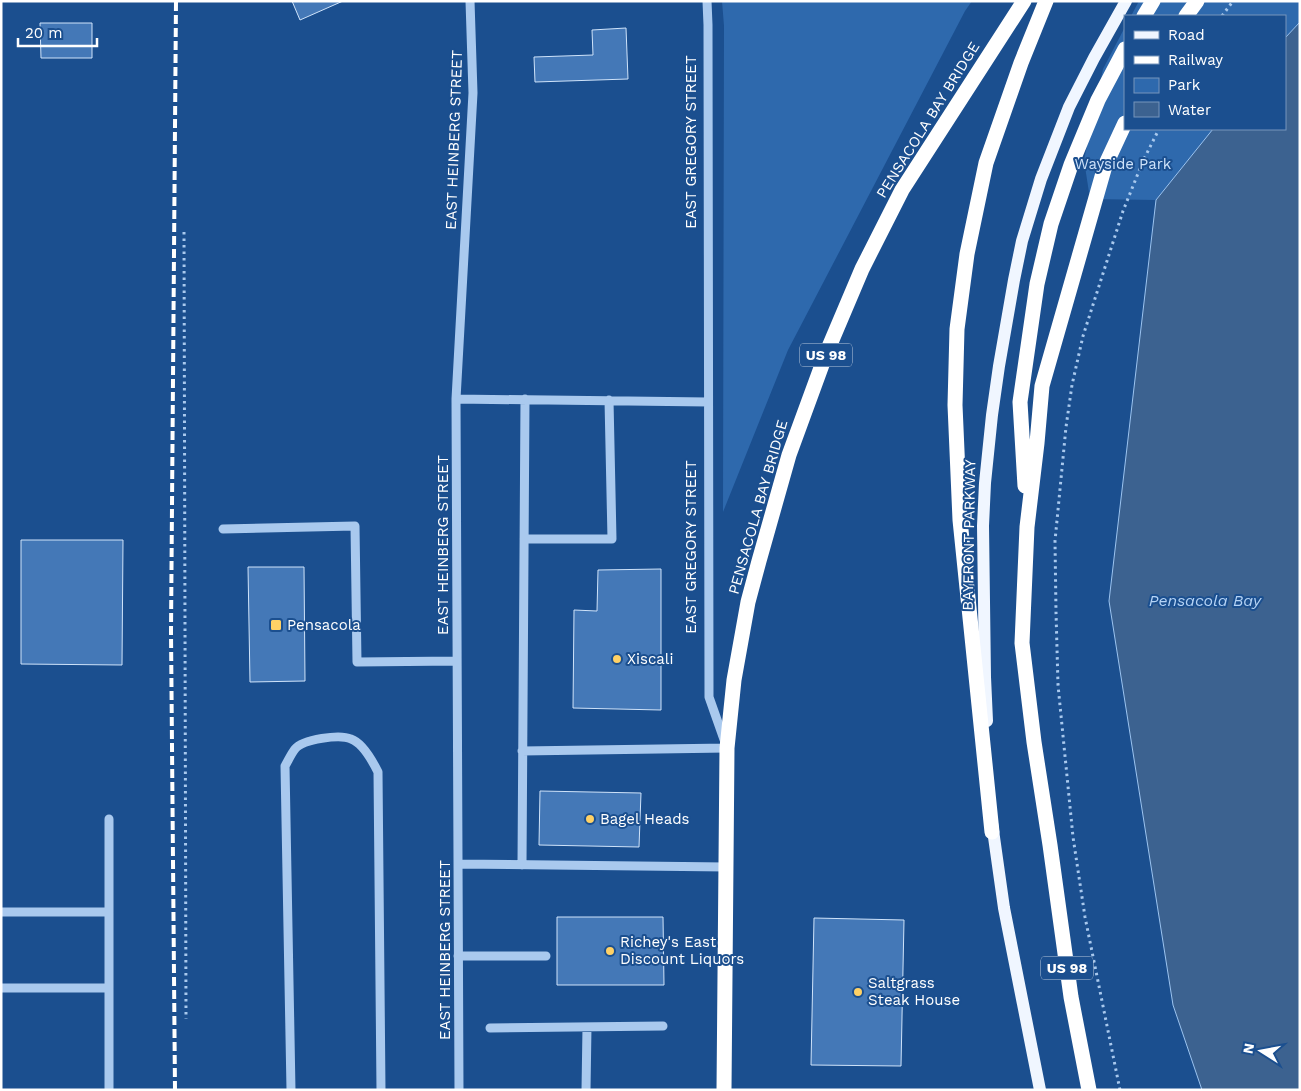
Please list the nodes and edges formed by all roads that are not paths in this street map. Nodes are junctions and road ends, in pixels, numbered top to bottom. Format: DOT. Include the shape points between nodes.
graph roads {
  1 [pos="470,1"];
  2 [pos="707,1"];
  3 [pos="1024,1"];
  4 [pos="1046,1"];
  5 [pos="1126,1"];
  6 [pos="1153,1"];
  7 [pos="1197,1"];
  8 [pos="1145,15"];
  9 [pos="1187,15"];
  10 [pos="1124,51"];
  11 [pos="1124,126"];
  12 [pos="456,399"];
  13 [pos="525,399"];
  14 [pos="609,400"];
  15 [pos="708,402"];
  16 [pos="1027,527"];
  17 [pos="223,529"];
  18 [pos="524,538"];
  19 [pos="457,661"];
  20 [pos="727,748"];
  21 [pos="522,751"];
  22 [pos="109,819"];
  23 [pos="992,832"];
  24 [pos="458,864"];
  25 [pos="522,864"];
  26 [pos="726,867"];
  27 [pos="1,912"];
  28 [pos="109,912"];
  29 [pos="458,956"];
  30 [pos="546,956"];
  31 [pos="1,988"];
  32 [pos="109,988"];
  33 [pos="662,1026"];
  34 [pos="588,1027"];
  35 [pos="490,1028"];
  36 [pos="110,1090"];
  37 [pos="292,1090"];
  38 [pos="381,1090"];
  39 [pos="459,1090"];
  40 [pos="586,1090"];
  41 [pos="724,1090"];
  42 [pos="1040,1090"];
  43 [pos="1089,1090"];
  1 -- 12 [label="street, EAST HEINBERG STREET" via="473,93"];
  2 -- 15 [label="street, EAST GREGORY STREET"];
  3 -- 20 [label="highway, PENSACOLA BAY BRIDGE / US 98" via="902,190 862,269 826,354 789,455 748,602 734,680"];
  4 -- 23 [label="highway" via="986,163 966,254 957,329 955,405 960,520"];
  5 -- 23 [label="main road, BAYFRONT PARKWAY" via="1069,106 1041,179 1022,241 999,366 983,526"];
  6 -- 8 [label="highway"];
  7 -- 9 [label="highway"];
  10 -- 16 [label="highway" via="1098,100 1071,165 1051,224 1037,284 1020,402"];
  11 -- 16 [label="highway, US 98" via="1105,166 1042,386"];
  12 -- 13 [label="street"];
  12 -- 19 [label="street, EAST HEINBERG STREET"];
  13 -- 14 [label="street"];
  13 -- 18 [label="street"];
  14 -- 15 [label="street"];
  14 -- 18 [label="street" via="612,539"];
  15 -- 20 [label="street, EAST GREGORY STREET" via="709,697"];
  16 -- 43 [label="highway, US 98" via="1022,644 1071,997"];
  17 -- 19 [label="street" via="355,526 357,662"];
  18 -- 21 [label="street"];
  19 -- 24 [label="street, EAST HEINBERG STREET"];
  20 -- 21 [label="street"];
  20 -- 26 [label="highway, EAST GREGORY STREET / US 98"];
  21 -- 25 [label="street"];
  22 -- 28 [label="street"];
  23 -- 42 [label="main road, BAYFRONT PARKWAY"];
  24 -- 25 [label="street"];
  24 -- 29 [label="street, EAST HEINBERG STREET"];
  25 -- 26 [label="street"];
  26 -- 41 [label="highway, EAST GREGORY STREET / US 98"];
  27 -- 28 [label="street"];
  28 -- 32 [label="street"];
  29 -- 30 [label="street"];
  29 -- 39 [label="street, EAST HEINBERG STREET"];
  31 -- 32 [label="street"];
  32 -- 36 [label="street"];
  33 -- 34 [label="street"];
  34 -- 35 [label="street"];
  34 -- 40 [label="street"];
  37 -- 38 [label="street" via="285,766 296,747 316,739 338,736 353,739 368,753 378,772"];
}
